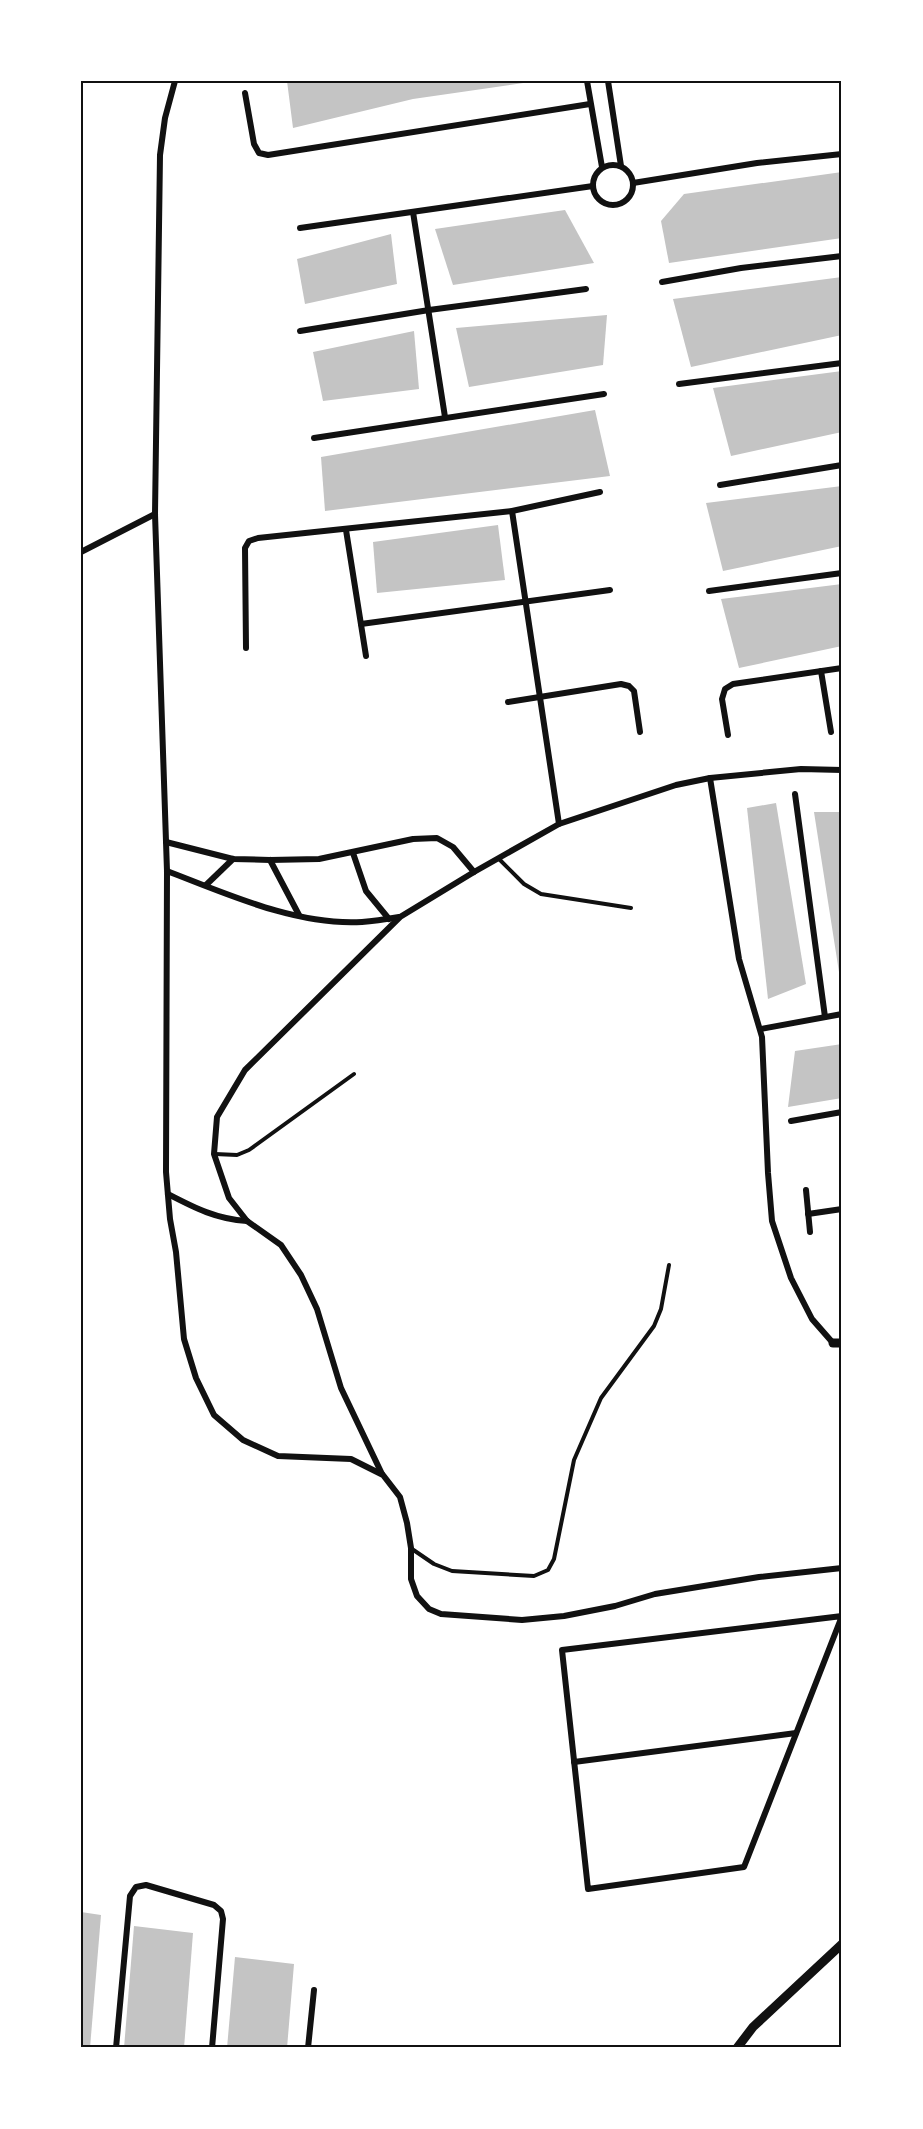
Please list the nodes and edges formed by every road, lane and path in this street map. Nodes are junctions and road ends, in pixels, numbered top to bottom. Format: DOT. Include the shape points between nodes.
graph roads {
  1 [pos="175,81"];
  2 [pos="587,81"];
  3 [pos="608,81"];
  4 [pos="245,93"];
  5 [pos="590,104"];
  6 [pos="842,153"];
  7 [pos="621,166"];
  8 [pos="602,167"];
  9 [pos="633,183"];
  10 [pos="593,186"];
  11 [pos="413,212"];
  12 [pos="300,228"];
  13 [pos="842,256"];
  14 [pos="662,282"];
  15 [pos="586,289"];
  16 [pos="429,310"];
  17 [pos="300,331"];
  18 [pos="842,363"];
  19 [pos="679,384"];
  20 [pos="604,394"];
  21 [pos="445,417"];
  22 [pos="314,438"];
  23 [pos="842,465"];
  24 [pos="720,485"];
  25 [pos="600,492"];
  26 [pos="512,511"];
  27 [pos="155,514"];
  28 [pos="346,530"];
  29 [pos="81,552"];
  30 [pos="842,573"];
  31 [pos="610,590"];
  32 [pos="709,591"];
  33 [pos="525,602"];
  34 [pos="361,624"];
  35 [pos="246,648"];
  36 [pos="366,656"];
  37 [pos="842,668"];
  38 [pos="821,671"];
  39 [pos="539,696"];
  40 [pos="508,702"];
  41 [pos="640,732"];
  42 [pos="831,732"];
  43 [pos="728,735"];
  44 [pos="842,770"];
  45 [pos="710,778"];
  46 [pos="795,794"];
  47 [pos="559,824"];
  48 [pos="166,842"];
  49 [pos="353,853"];
  50 [pos="498,858"];
  51 [pos="233,859"];
  52 [pos="270,860"];
  53 [pos="167,871"];
  54 [pos="474,872"];
  55 [pos="206,885"];
  56 [pos="631,908"];
  57 [pos="299,915"];
  58 [pos="400,917"];
  59 [pos="388,919"];
  60 [pos="842,1014"];
  61 [pos="825,1017"];
  62 [pos="761,1029"];
  63 [pos="354,1074"];
  64 [pos="842,1112"];
  65 [pos="791,1121"];
  66 [pos="214,1154"];
  67 [pos="806,1190"];
  68 [pos="168,1194"];
  69 [pos="842,1209"];
  70 [pos="808,1214"];
  71 [pos="247,1221"];
  72 [pos="810,1233"];
  73 [pos="669,1265"];
  74 [pos="838,1343"];
  75 [pos="382,1475"];
  76 [pos="411,1548"];
  77 [pos="842,1568"];
  78 [pos="842,1616"];
  79 [pos="796,1733"];
  80 [pos="574,1762"];
  81 [pos="842,1944"];
  82 [pos="314,1990"];
  83 [pos="116,2048"];
  84 [pos="212,2048"];
  85 [pos="308,2048"];
  86 [pos="737,2048"];
  1 -- 27 [label="street" via="160,155"];
  2 -- 5 [label="street"];
  3 -- 7 [label="street"];
  4 -- 5 [label="street" via="254,144 259,153 268,155"];
  5 -- 8 [label="street"];
  6 -- 9 [label="street"];
  7 -- 8 [label="street"];
  7 -- 9 [label="street" via="632,176"];
  8 -- 10 [label="street"];
  9 -- 10 [label="street" via="632,194 615,205 604,203"];
  10 -- 11 [label="street"];
  11 -- 12 [label="street"];
  11 -- 16 [label="street"];
  13 -- 14 [label="street"];
  15 -- 16 [label="street"];
  16 -- 17 [label="street"];
  16 -- 21 [label="street"];
  18 -- 19 [label="street"];
  20 -- 21 [label="street"];
  21 -- 22 [label="street"];
  23 -- 24 [label="street"];
  25 -- 26 [label="street"];
  26 -- 28 [label="street"];
  26 -- 33 [label="street"];
  27 -- 29 [label="street"];
  27 -- 48 [label="street"];
  28 -- 34 [label="street"];
  28 -- 35 [label="street" via="249,541 245,548"];
  30 -- 32 [label="street"];
  31 -- 33 [label="street"];
  33 -- 34 [label="street"];
  33 -- 39 [label="street"];
  34 -- 36 [label="street"];
  37 -- 38 [label="street"];
  38 -- 42 [label="street"];
  38 -- 43 [label="street" via="733,684 725,689"];
  39 -- 40 [label="street"];
  39 -- 41 [label="street" via="629,686 634,692"];
  39 -- 47 [label="street"];
  44 -- 45 [label="street" via="801,769"];
  45 -- 47 [label="street" via="676,785"];
  45 -- 62 [label="street" via="739,959"];
  46 -- 61 [label="street"];
  47 -- 50 [label="street"];
  48 -- 51 [label="street"];
  48 -- 53 [label="street"];
  49 -- 52 [label="street" via="319,859"];
  49 -- 54 [label="street" via="413,839 437,838 453,847"];
  49 -- 59 [label="street" via="366,891"];
  50 -- 54 [label="street"];
  50 -- 56 [label="lane" via="524,884 541,894"];
  51 -- 52 [label="street"];
  51 -- 55 [label="street"];
  52 -- 57 [label="street"];
  53 -- 55 [label="street"];
  53 -- 68 [label="street"];
  54 -- 58 [label="street"];
  55 -- 57 [label="street" via="263,907"];
  57 -- 59 [label="street" via="361,922"];
  58 -- 59 [label="street"];
  58 -- 66 [label="street" via="245,1070 217,1117"];
  60 -- 61 [label="street"];
  61 -- 62 [label="street"];
  62 -- 74 [label="street" via="772,1221 791,1278 812,1319"];
  63 -- 66 [label="lane" via="249,1150 237,1155"];
  64 -- 65 [label="street"];
  66 -- 71 [label="street" via="229,1198"];
  67 -- 70 [label="street"];
  68 -- 71 [label="street" via="203,1213"];
  68 -- 75 [label="street" via="184,1339 196,1378 214,1415 243,1440 278,1456 351,1459"];
  69 -- 70 [label="street"];
  70 -- 72 [label="street"];
  71 -- 75 [label="street" via="280,1245 301,1275 317,1309 341,1388"];
  73 -- 76 [label="lane" via="654,1326 601,1398 574,1460 554,1559 548,1570 534,1575 452,1571"];
  75 -- 76 [label="street" via="400,1497"];
  76 -- 77 [label="street" via="411,1579 417,1596 429,1609 441,1614 522,1620 584,1612 666,1592"];
  78 -- 79 [label="street"];
  78 -- 80 [label="street" via="562,1650"];
  79 -- 80 [label="street"];
  79 -- 80 [label="street" via="744,1867 588,1889"];
  81 -- 86 [label="street" via="753,2027"];
  82 -- 85 [label="street"];
  83 -- 84 [label="street" via="130,1896 136,1887 147,1886 214,1905 221,1911"];
}
